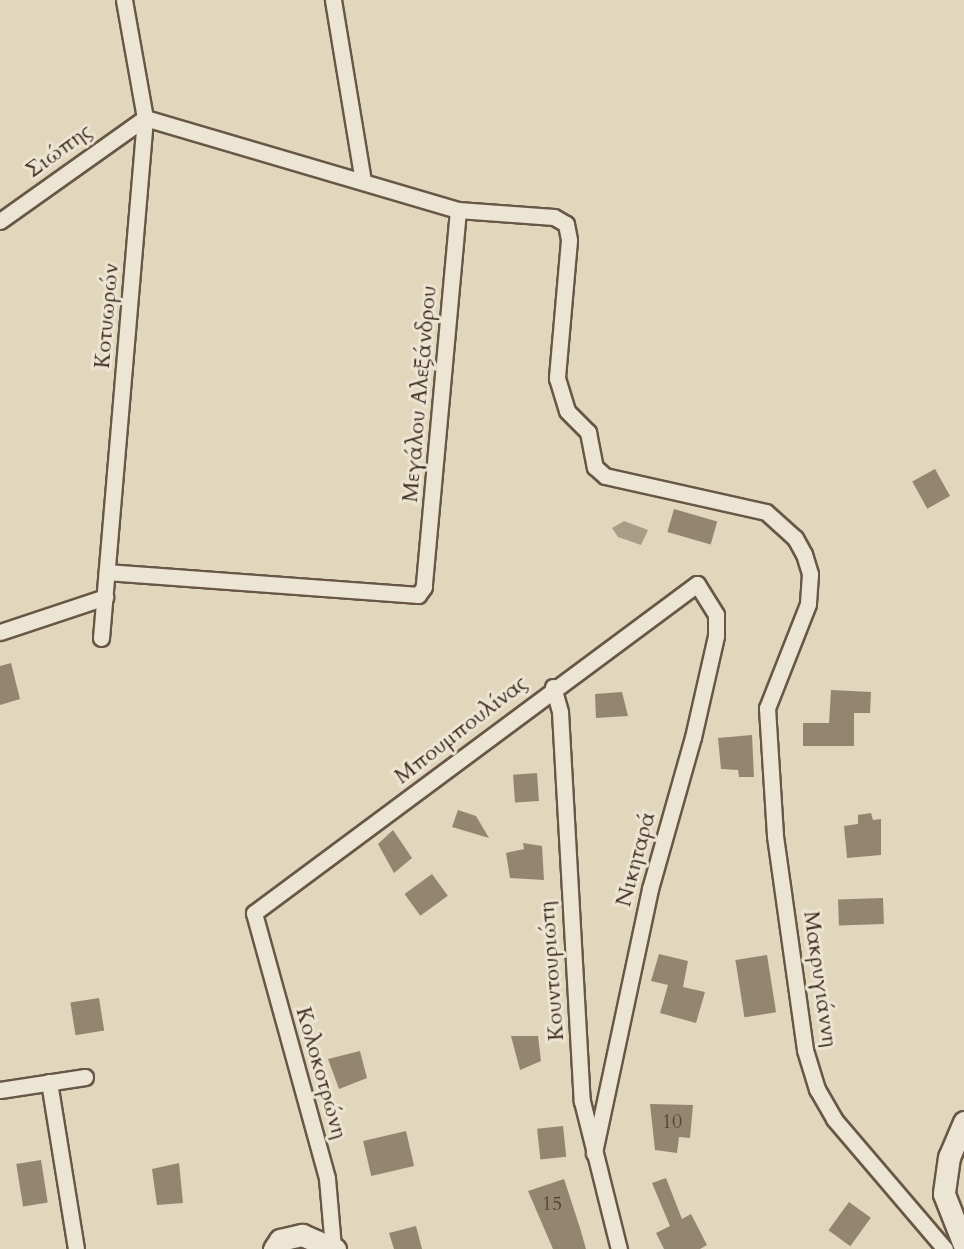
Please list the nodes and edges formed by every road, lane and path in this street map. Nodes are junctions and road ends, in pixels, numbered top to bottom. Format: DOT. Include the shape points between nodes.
graph roads {
  1 [pos="124,0"];
  2 [pos="333,0"];
  3 [pos="145,118"];
  4 [pos="363,181"];
  5 [pos="458,210"];
  6 [pos="0,221"];
  7 [pos="107,572"];
  8 [pos="696,584"];
  9 [pos="105,597"];
  10 [pos="0,632"];
  11 [pos="101,638"];
  12 [pos="553,687"];
  13 [pos="254,913"];
  14 [pos="86,1077"];
  15 [pos="49,1082"];
  16 [pos="0,1090"];
  17 [pos="964,1122"];
  18 [pos="594,1153"];
  19 [pos="964,1245"];
  20 [pos="334,1248"];
  21 [pos="76,1249"];
  22 [pos="274,1249"];
  23 [pos="619,1249"];
  24 [pos="945,1249"];
  1 -- 3 [label="street, Κοτυωρών"];
  2 -- 4 [label="street" via="354,106"];
  3 -- 4 [label="street"];
  3 -- 6 [label="street, Σιώπης"];
  3 -- 7 [label="street, Κοτυωρών"];
  4 -- 5 [label="street"];
  5 -- 7 [label="street, Μεγάλου Αλεξάνδρου" via="424,587 418,595"];
  5 -- 24 [label="street, Μακρυγιάννη" via="554,217 566,224 569,240 557,378 567,411 588,432 595,467 605,476 745,504 766,512 795,538 804,554 811,589 804,621 779,670 767,708 771,798 805,1050 817,1089 834,1119"];
  7 -- 9 [label="street, Κοτυωρών"];
  8 -- 12 [label="street, Μπουμπουλίνας"];
  8 -- 18 [label="street, Νικηταρά" via="716,615 716,636 693,737 650,889"];
  9 -- 10 [label="street"];
  9 -- 11 [label="street, Κοτυωρών"];
  12 -- 13 [label="street, Μπουμπουλίνας"];
  12 -- 18 [label="street, Κουντουριώτη" via="560,712 582,1101"];
  13 -- 20 [label="street, Κολοκοτρώνη" via="327,1178"];
  14 -- 15 [label="street"];
  15 -- 16 [label="street"];
  15 -- 21 [label="street"];
  17 -- 19 [label="street" via="949,1157 944,1194"];
  18 -- 23 [label="street, Κουντουριώτη"];
  20 -- 22 [label="street" via="302,1235 280,1240"];
}
